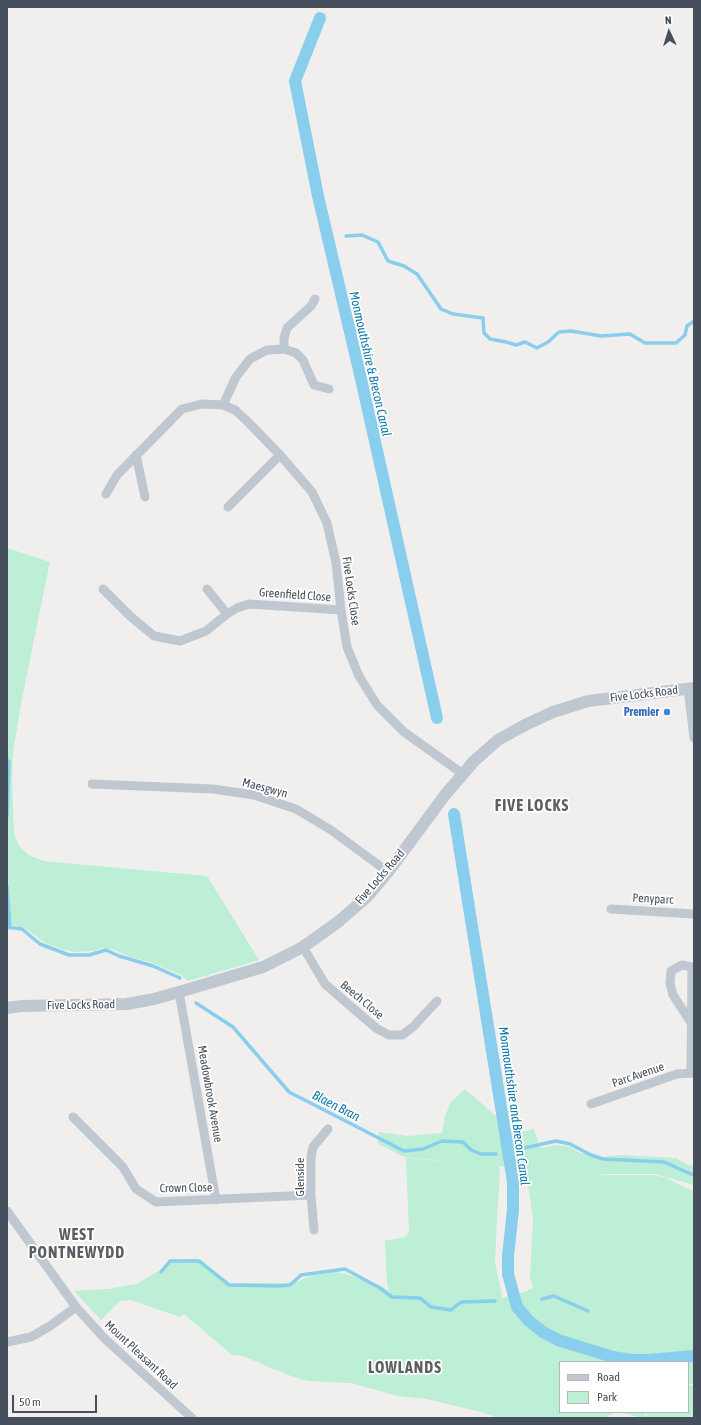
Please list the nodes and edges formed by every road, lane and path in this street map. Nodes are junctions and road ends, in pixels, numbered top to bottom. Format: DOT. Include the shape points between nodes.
graph roads {
  1 [pos="315,299"];
  2 [pos="284,349"];
  3 [pos="329,389"];
  4 [pos="223,404"];
  5 [pos="280,454"];
  6 [pos="136,455"];
  7 [pos="106,494"];
  8 [pos="145,497"];
  9 [pos="228,507"];
  10 [pos="103,589"];
  11 [pos="207,589"];
  12 [pos="341,610"];
  13 [pos="227,614"];
  14 [pos="691,688"];
  15 [pos="694,738"];
  16 [pos="463,774"];
  17 [pos="92,784"];
  18 [pos="388,872"];
  19 [pos="611,909"];
  20 [pos="694,914"];
  21 [pos="302,947"];
  22 [pos="179,992"];
  23 [pos="437,1001"];
  24 [pos="7,1008"];
  25 [pos="690,1021"];
  26 [pos="692,1072"];
  27 [pos="591,1104"];
  28 [pos="73,1117"];
  29 [pos="328,1129"];
  30 [pos="311,1195"];
  31 [pos="216,1200"];
  32 [pos="7,1211"];
  33 [pos="314,1230"];
  34 [pos="76,1307"];
  35 [pos="7,1342"];
  36 [pos="192,1418"];
  1 -- 2 [label="street" via="287,328"];
  2 -- 3 [label="street" via="296,353 303,360 314,385"];
  2 -- 4 [label="street" via="267,350 250,359 236,377"];
  4 -- 5 [label="street, Five Locks Close" via="235,410"];
  4 -- 6 [label="street" via="202,404 182,409"];
  5 -- 9 [label="street"];
  5 -- 12 [label="street, Five Locks Close" via="312,492 327,523 336,563"];
  6 -- 7 [label="street" via="117,475"];
  6 -- 8 [label="street"];
  10 -- 13 [label="street, Greenfield Close" via="154,636 180,640 206,631"];
  11 -- 13 [label="street"];
  12 -- 13 [label="street, Greenfield Close" via="249,604"];
  12 -- 16 [label="street, Five Locks Close" via="347,647 359,676 377,705 404,732"];
  14 -- 15 [label="street"];
  14 -- 16 [label="street, Five Locks Road" via="588,701 553,712 498,740"];
  16 -- 18 [label="street, Five Locks Road"];
  17 -- 18 [label="street, Maesgwyn" via="213,789 254,795 296,809 332,830"];
  18 -- 21 [label="street, Five Locks Road" via="368,896 338,922"];
  19 -- 20 [label="street, Penyparc"];
  21 -- 22 [label="street, Five Locks Road" via="263,967"];
  21 -- 23 [label="street, Beech Close" via="325,984 376,1028 389,1035 402,1035"];
  22 -- 24 [label="street, Five Locks Road" via="127,1004"];
  22 -- 31 [label="street, Meadowbrook Avenue"];
  25 -- 25 [label="street" via="673,995 670,983 671,971 682,965 692,967"];
  25 -- 26 [label="street"];
  26 -- 27 [label="street, Parc Avenue" via="677,1074"];
  28 -- 31 [label="street, Crown Close" via="123,1167 136,1189 156,1202"];
  29 -- 30 [label="street, Glenside" via="313,1147"];
  30 -- 31 [label="street, Crown Close"];
  30 -- 33 [label="street, Glenside"];
  32 -- 34 [label="street, Mount Pleasant Road"];
  34 -- 35 [label="street" via="31,1337"];
  34 -- 36 [label="street, Mount Pleasant Road" via="105,1339"];
}
